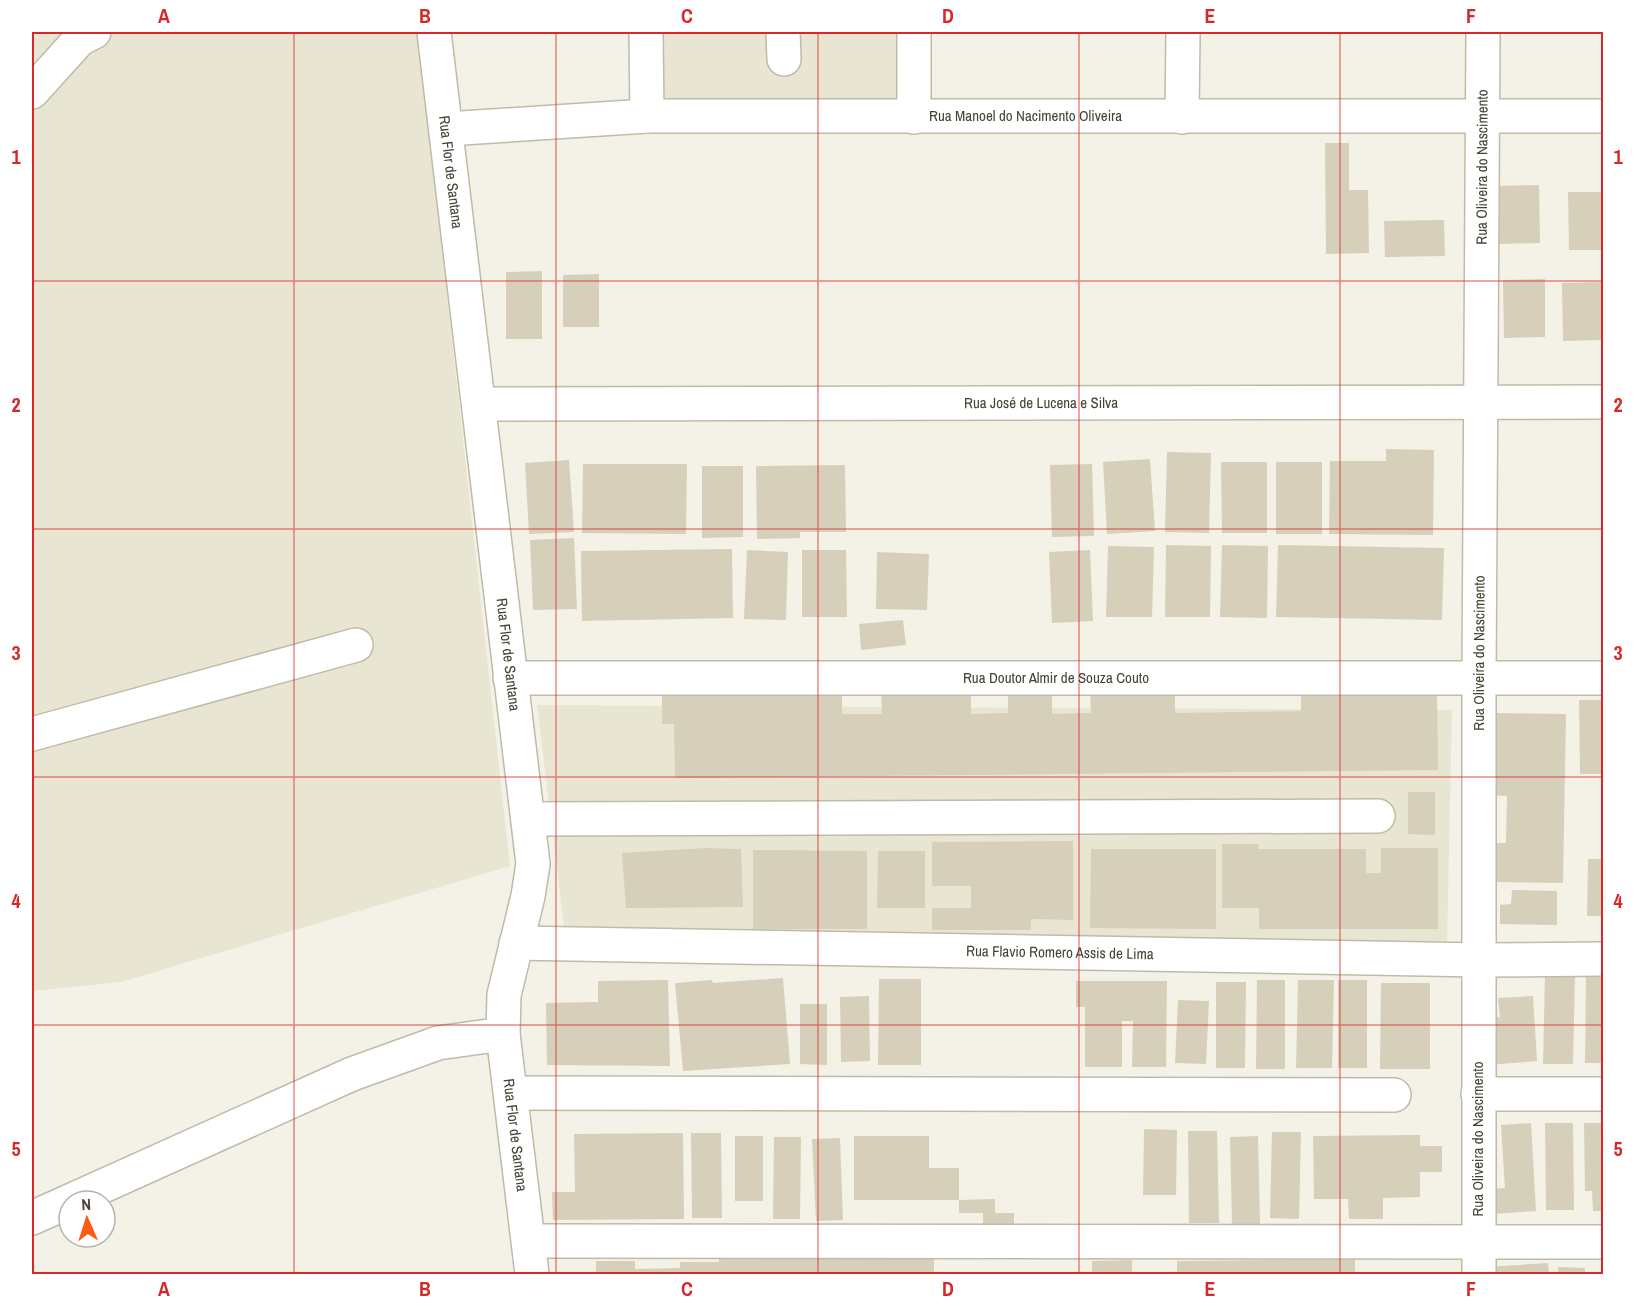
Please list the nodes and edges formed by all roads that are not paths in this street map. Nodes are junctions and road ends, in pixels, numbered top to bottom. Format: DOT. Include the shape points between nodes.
graph roads {
  1 [pos="434,32"];
  2 [pos="646,32"];
  3 [pos="914,32"];
  4 [pos="1183,32"];
  5 [pos="1483,32"];
  6 [pos="86,34"];
  7 [pos="32,92"];
  8 [pos="647,116"];
  9 [pos="1484,116"];
  10 [pos="1604,116"];
  11 [pos="914,117"];
  12 [pos="1182,117"];
  13 [pos="447,129"];
  14 [pos="1481,401"];
  15 [pos="1604,402"];
  16 [pos="480,404"];
  17 [pos="356,645"];
  18 [pos="1479,676"];
  19 [pos="510,678"];
  20 [pos="1604,678"];
  21 [pos="32,734"];
  22 [pos="1378,816"];
  23 [pos="529,819"];
  24 [pos="516,943"];
  25 [pos="1604,959"];
  26 [pos="1480,960"];
  27 [pos="503,1034"];
  28 [pos="511,1093"];
  29 [pos="1478,1094"];
  30 [pos="1604,1094"];
  31 [pos="1394,1095"];
  32 [pos="32,1218"];
  33 [pos="529,1241"];
  34 [pos="1478,1242"];
  35 [pos="1604,1242"];
  36 [pos="532,1275"];
  37 [pos="1479,1275"];
  1 -- 13 [label="street, Rua Flor de Santana"];
  2 -- 8 [label="street"];
  3 -- 11 [label="street"];
  4 -- 12 [label="street"];
  5 -- 9 [label="street, Rua Oliveira do Nascimento"];
  6 -- 7 [label="street"];
  8 -- 11 [label="street, Rua Manoel do Nacimento Oliveira"];
  8 -- 13 [label="street, Rua Manoel do Nacimento Oliveira"];
  9 -- 10 [label="street, Rua Manoel do Nacimento Oliveira"];
  9 -- 12 [label="street, Rua Manoel do Nacimento Oliveira"];
  9 -- 14 [label="street, Rua Oliveira do Nascimento"];
  11 -- 12 [label="street, Rua Manoel do Nacimento Oliveira"];
  13 -- 16 [label="street, Rua Flor de Santana"];
  14 -- 15 [label="street, Rua José de Lucena e Silva"];
  14 -- 16 [label="street, Rua José de Lucena e Silva"];
  14 -- 18 [label="street, Rua Oliveira do Nascimento"];
  16 -- 19 [label="street, Rua Flor de Santana"];
  17 -- 21 [label="street"];
  18 -- 19 [label="street, Rua Doutor Almir de Souza Couto"];
  18 -- 20 [label="street, Rua Doutor Almir de Souza Couto"];
  18 -- 26 [label="street, Rua Oliveira do Nascimento"];
  19 -- 23 [label="street, Rua Flor de Santana"];
  22 -- 23 [label="street"];
  23 -- 24 [label="street, Rua Flor de Santana" via="533,864"];
  24 -- 26 [label="street, Rua Flavio Romero Assis de Lima"];
  24 -- 27 [label="street, Rua Flor de Santana" via="504,995"];
  25 -- 26 [label="street, Rua Flavio Romero Assis de Lima"];
  26 -- 29 [label="street, Rua Oliveira do Nascimento"];
  27 -- 28 [label="street, Rua Flor de Santana"];
  27 -- 32 [label="street" via="438,1043 352,1074"];
  28 -- 31 [label="street"];
  28 -- 33 [label="street, Rua Flor de Santana"];
  29 -- 30 [label="street"];
  29 -- 34 [label="street, Rua Oliveira do Nascimento"];
  33 -- 34 [label="street"];
  33 -- 36 [label="street, Rua Flor de Santana"];
  34 -- 35 [label="street"];
  34 -- 37 [label="street, Rua Oliveira do Nascimento"];
}
